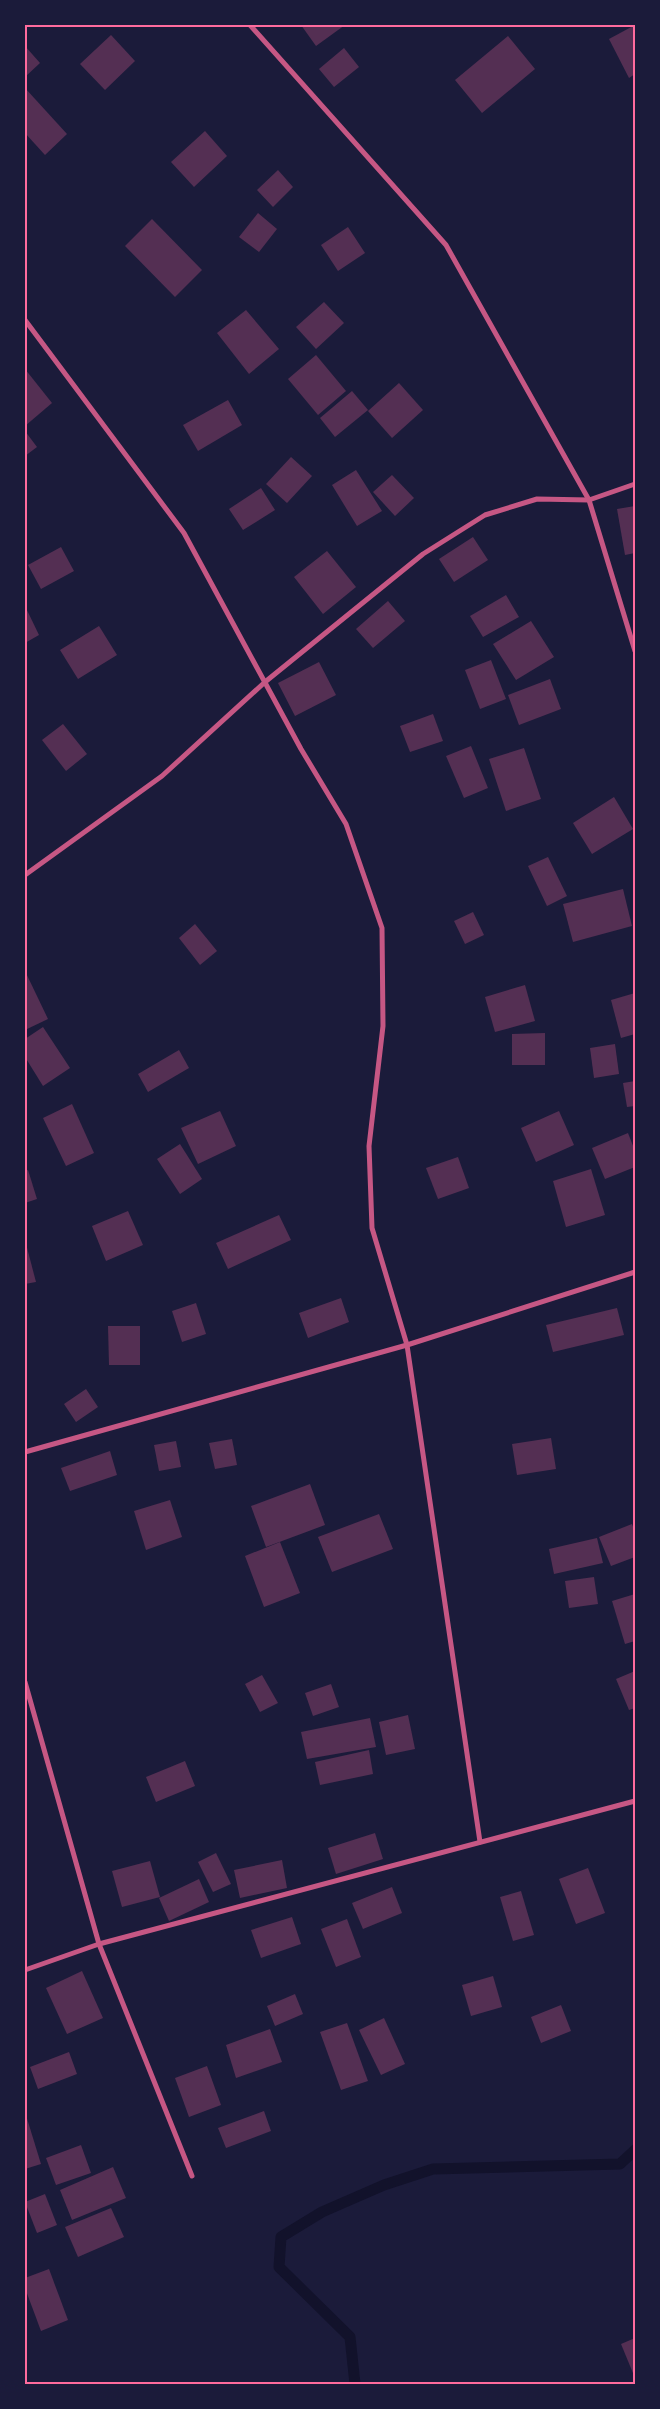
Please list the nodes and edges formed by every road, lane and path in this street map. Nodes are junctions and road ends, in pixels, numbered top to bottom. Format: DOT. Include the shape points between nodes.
graph roads {
  1 [pos="250,25"];
  2 [pos="25,320"];
  3 [pos="635,484"];
  4 [pos="589,500"];
  5 [pos="635,650"];
  6 [pos="265,682"];
  7 [pos="25,875"];
  8 [pos="635,1272"];
  9 [pos="407,1345"];
  10 [pos="25,1452"];
  11 [pos="25,1682"];
  12 [pos="635,1801"];
  13 [pos="480,1842"];
  14 [pos="99,1944"];
  15 [pos="25,1970"];
  16 [pos="192,2176"];
  1 -- 4 [label="street" via="446,245"];
  2 -- 6 [label="street" via="184,533"];
  3 -- 4 [label="street"];
  4 -- 5 [label="street"];
  4 -- 6 [label="street" via="537,498 485,515 423,554"];
  6 -- 7 [label="street" via="162,776"];
  6 -- 9 [label="street" via="346,824 382,928 384,1026 368,1146 372,1228"];
  8 -- 9 [label="street"];
  9 -- 10 [label="street"];
  9 -- 13 [label="street"];
  11 -- 14 [label="street"];
  12 -- 13 [label="street"];
  13 -- 14 [label="street"];
  14 -- 15 [label="street"];
  14 -- 16 [label="street"];
}
